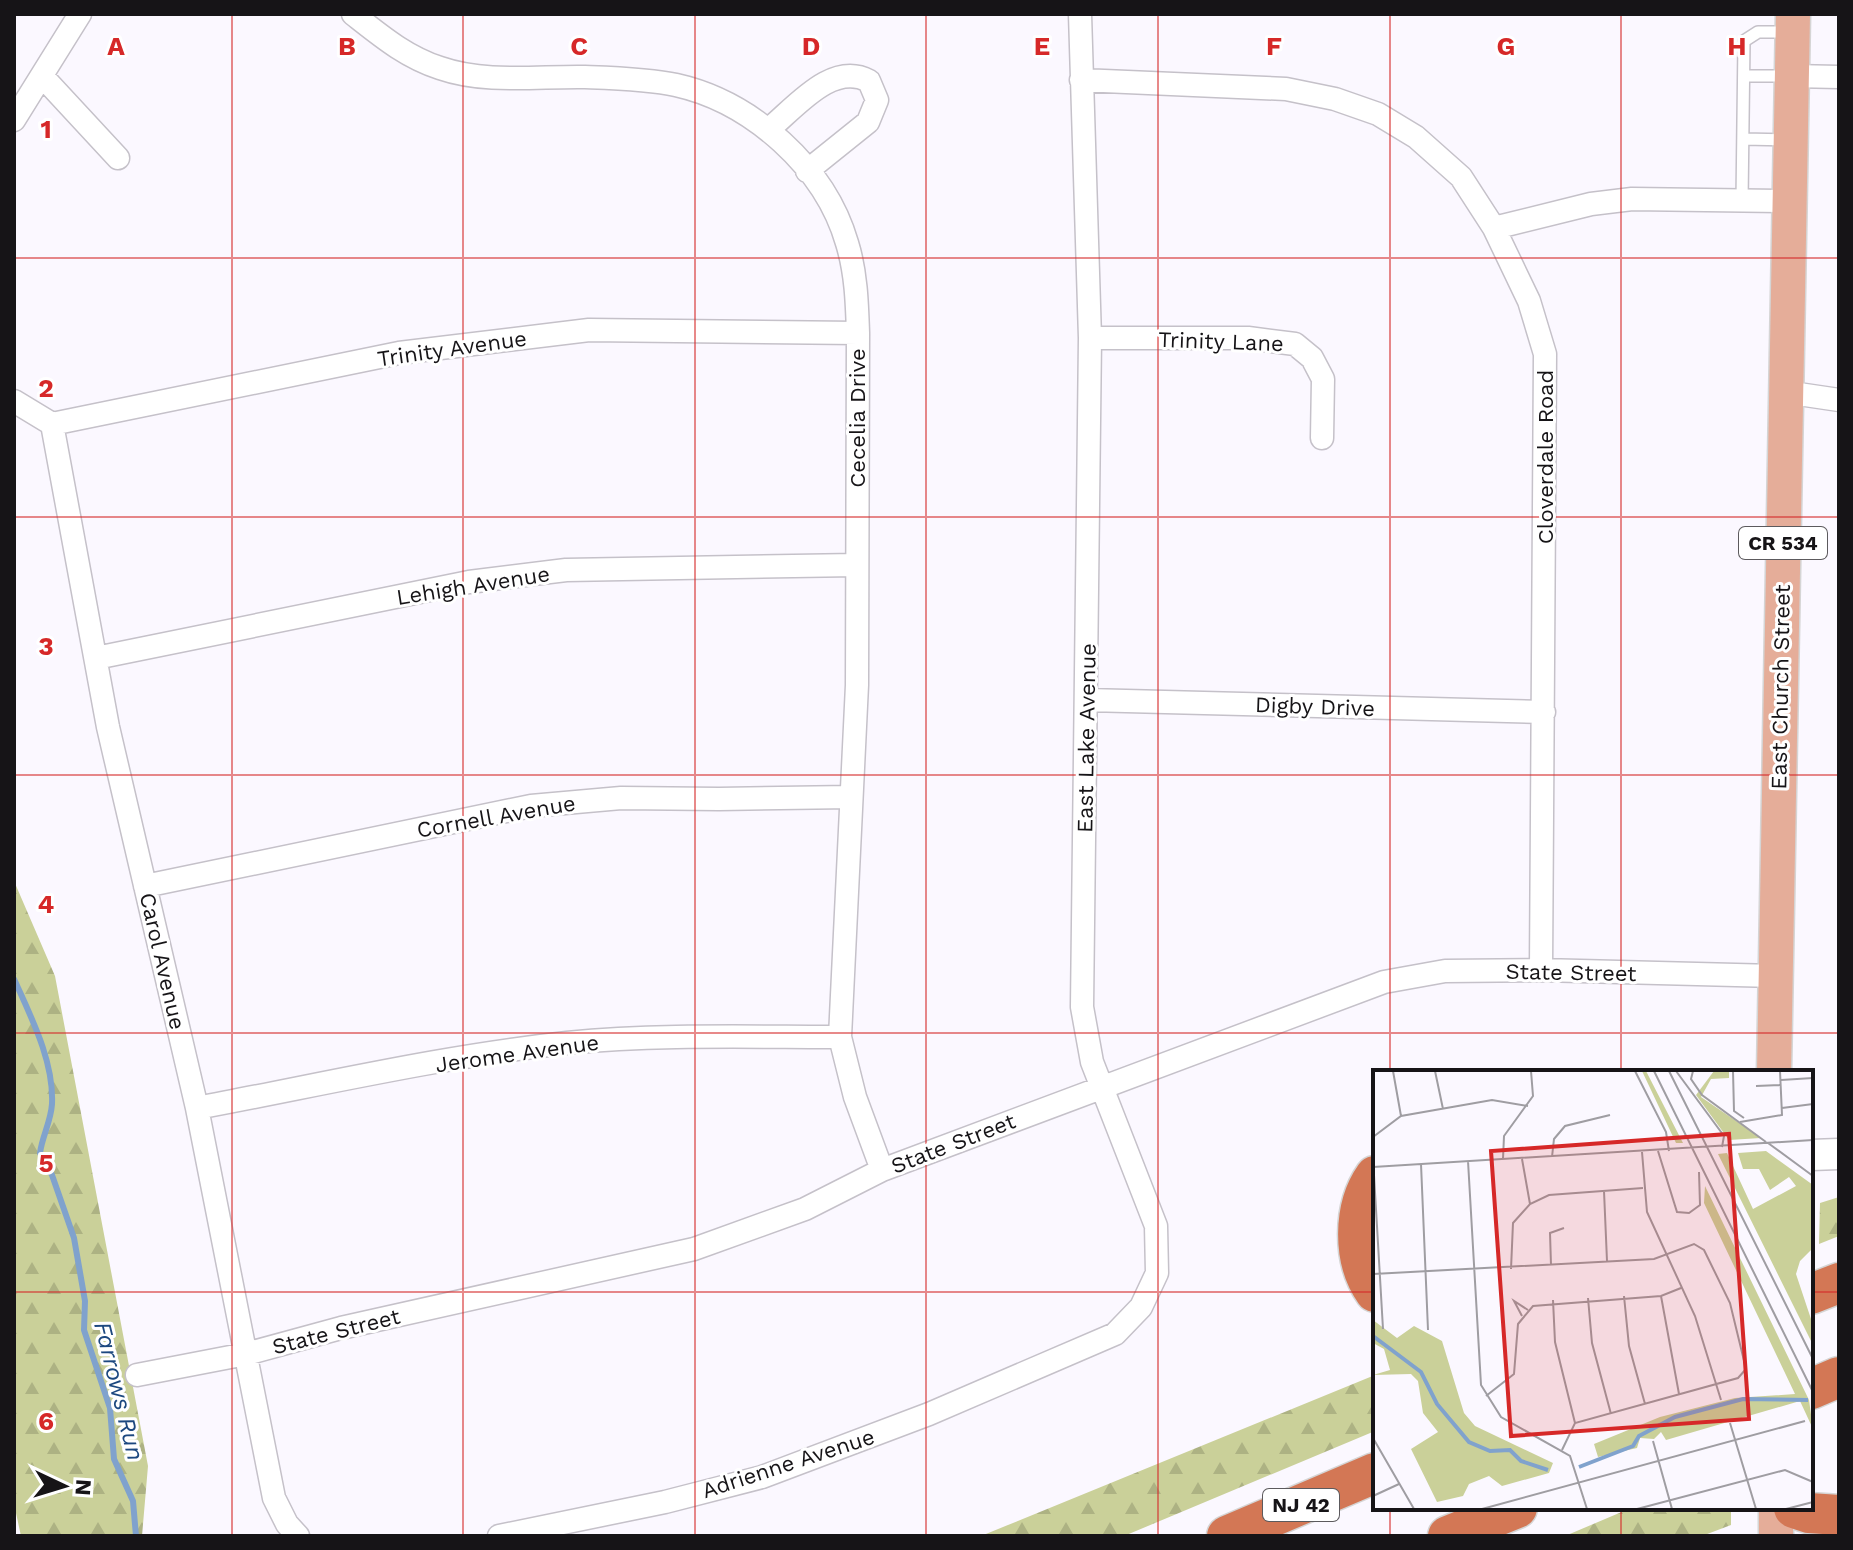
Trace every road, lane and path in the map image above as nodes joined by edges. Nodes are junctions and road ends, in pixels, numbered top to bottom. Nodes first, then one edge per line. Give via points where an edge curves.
1 (80, 14) edge
2 (353, 14) edge
3 (1080, 14) edge
4 (1793, 23) edge
5 (42, 76) junction
6 (1744, 76) junction
7 (1792, 76) junction
8 (1839, 77) edge
9 (1081, 80) junction
10 (14, 120) edge
11 (769, 129) junction
12 (1743, 139) junction
13 (1791, 140) junction
14 (118, 158) dead end
15 (807, 171) junction
16 (1742, 201) junction
17 (1789, 201) junction
18 (1494, 228) junction
19 (858, 333) junction
20 (1090, 338) junction
21 (1785, 392) junction
22 (1839, 400) edge
23 (14, 401) edge
24 (52, 424) junction
25 (1322, 438) dead end
26 (856, 565) junction
27 (96, 658) junction
28 (1087, 700) junction
29 (1544, 712) junction
30 (851, 797) junction
31 (145, 886) junction
32 (1541, 970) junction
33 (1775, 976) junction
34 (840, 1037) junction
35 (1774, 1070) edge
36 (1102, 1086) junction
37 (197, 1108) junction
38 (1839, 1154) edge
39 (1813, 1155) edge
40 (882, 1170) junction
41 (1373, 1180) edge
42 (1373, 1289) edge
43 (246, 1354) junction
44 (1022, 1374) joint
45 (137, 1375) dead end
46 (1839, 1377) edge
47 (1813, 1388) edge
48 (1373, 1474) edge
49 (1512, 1510) edge
50 (1776, 1510) edge
51 (1800, 1510) edge
52 (1839, 1517) edge
53 (298, 1536) edge
54 (499, 1536) edge
55 (1227, 1536) edge
56 (1448, 1536) edge
57 (1776, 1536) edge
58 (1820, 1536) edge

1 - 5 street
2 - 11 street, Cecelia Drive via 403,52 441,69 470,75 674,84 720,99
3 - 9 street, East Lake Avenue
4 - 6 lane via 1744,41
4 - 7 main road, East Church Street / CR 534
5 - 10 street
5 - 14 street
6 - 7 lane
6 - 12 lane
7 - 8 street
7 - 13 main road, East Church Street / CR 534
9 - 18 street, Cloverdale Road via 1286,89 1378,114 1416,137 1461,177
9 - 20 street, East Lake Avenue
11 - 15 street, Cecelia Drive
11 - 15 street via 826,82 848,74 869,81 877,100 868,122
12 - 13 lane
12 - 16 lane
13 - 17 main road, East Church Street / CR 534
15 - 19 street, Cecelia Drive via 832,206 846,240
16 - 17 street
16 - 18 street via 1632,199
17 - 21 main road, East Church Street / CR 534
18 - 29 street, Cloverdale Road via 1529,301 1545,354
19 - 24 street, Trinity Avenue via 573,332 399,353
19 - 26 street, Cecelia Drive
20 - 25 street, Trinity Lane via 1248,338 1295,344 1312,358 1323,379
20 - 28 street, East Lake Avenue
21 - 22 street
21 - 33 main road, East Church Street / CR 534
23 - 24 street
24 - 27 street, Carol Avenue
26 - 27 street, Lehigh Avenue via 552,572 469,582
26 - 30 street, Cecelia Drive
27 - 31 street, Carol Avenue
28 - 29 street, Digby Drive
28 - 36 street, East Lake Avenue via 1082,1007
29 - 32 street, Cloverdale Road
30 - 31 street, Cornell Avenue via 621,798 531,806
30 - 34 street, Cecelia Drive
31 - 37 street, Carol Avenue
32 - 33 street, State Street
32 - 36 street, State Street via 1445,971 1384,982
33 - 35 main road, East Church Street / CR 534
34 - 37 street, Jerome Avenue via 638,1037 564,1044
34 - 40 street, Cecelia Drive
36 - 40 street, State Street
36 - 44 street, East Lake Avenue via 1156,1226 1157,1273 1141,1307 1115,1334
37 - 43 street, Carol Avenue
38 - 39 main road
40 - 43 street, State Street via 805,1209 694,1249
41 - 42 highway via 1361,1204 1358,1228 1360,1254
43 - 45 street, State Street
43 - 53 street, Carol Avenue via 274,1498
44 - 54 street, Adrienne Avenue via 762,1477
46 - 47 highway
48 - 55 highway, NJ 42
49 - 56 highway
50 - 57 main road
51 - 52 highway
52 - 58 highway

